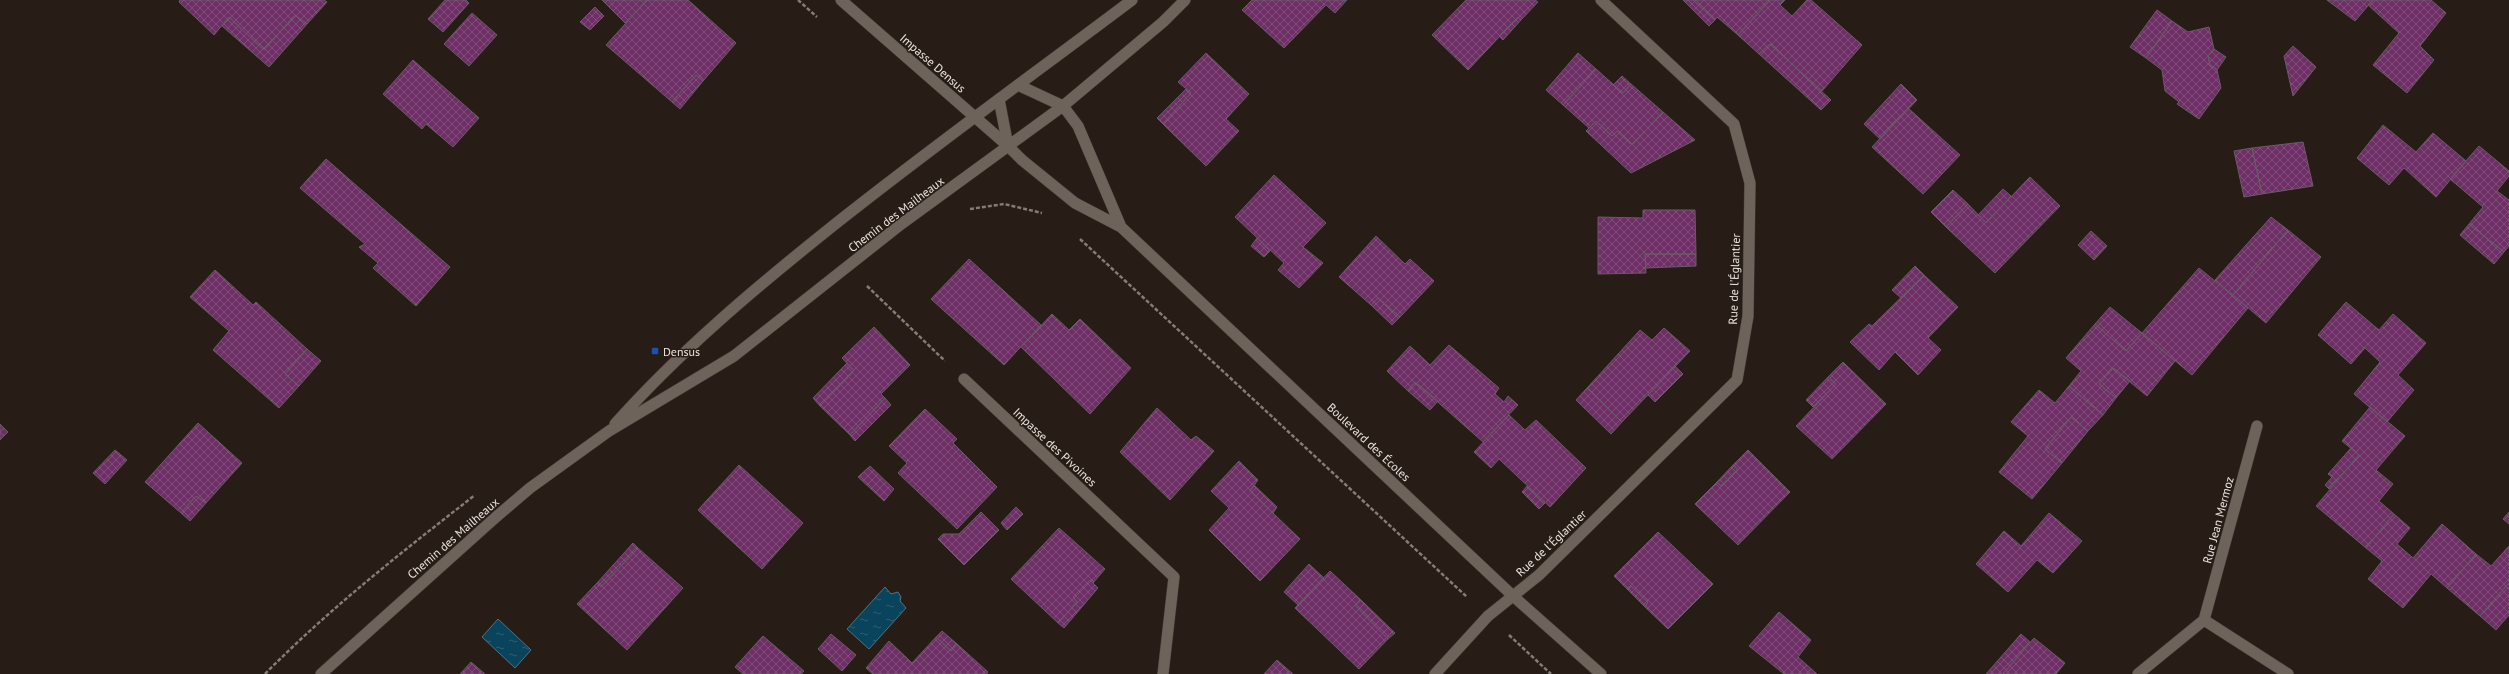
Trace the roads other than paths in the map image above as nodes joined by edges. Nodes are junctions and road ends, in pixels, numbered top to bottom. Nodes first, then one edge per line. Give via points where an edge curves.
1 (841, 0) edge
2 (1132, 0) edge
3 (1185, 0) edge
4 (1601, 0) edge
5 (1018, 85) junction
6 (999, 99) junction
7 (1063, 106) junction
8 (975, 116) junction
9 (1008, 146) junction
10 (1122, 227) junction
11 (964, 379) road end
12 (2257, 426) dead end
13 (610, 430) junction
14 (1513, 596) junction
15 (2204, 620) junction
16 (321, 674) edge
17 (1163, 674) edge
18 (1435, 674) edge
19 (1601, 674) edge
20 (2138, 674) edge
21 (2288, 674) edge

1 - 8 street, Impasse Densus
2 - 5 street, Chemin des Mailheaux
3 - 7 street, Chemin des Mailheaux via 1163,22
4 - 14 street, Rue de l'Églantier via 1734,124 1750,183 1748,316 1737,380 1539,575
5 - 6 street, Chemin des Mailheaux
5 - 7 street, Boulevard des Écoles
6 - 8 street, Chemin des Mailheaux
6 - 9 street
7 - 9 street, Chemin des Mailheaux
7 - 10 street, Boulevard des Écoles via 1078,126
8 - 9 street, Impasse Densus
8 - 13 street, Chemin des Mailheaux via 784,265 647,388
9 - 10 street, Boulevard des Écoles via 1075,203
9 - 13 street, Chemin des Mailheaux via 900,225 734,356
10 - 14 street, Boulevard des Écoles
11 - 17 street, Impasse des Pivoines via 1174,577
12 - 15 street, Rue Jean Mermoz
13 - 16 street, Chemin des Mailheaux via 496,517
14 - 18 street, Rue de l'Églantier via 1488,616
14 - 19 street, Boulevard des Écoles
15 - 20 street
15 - 21 street

